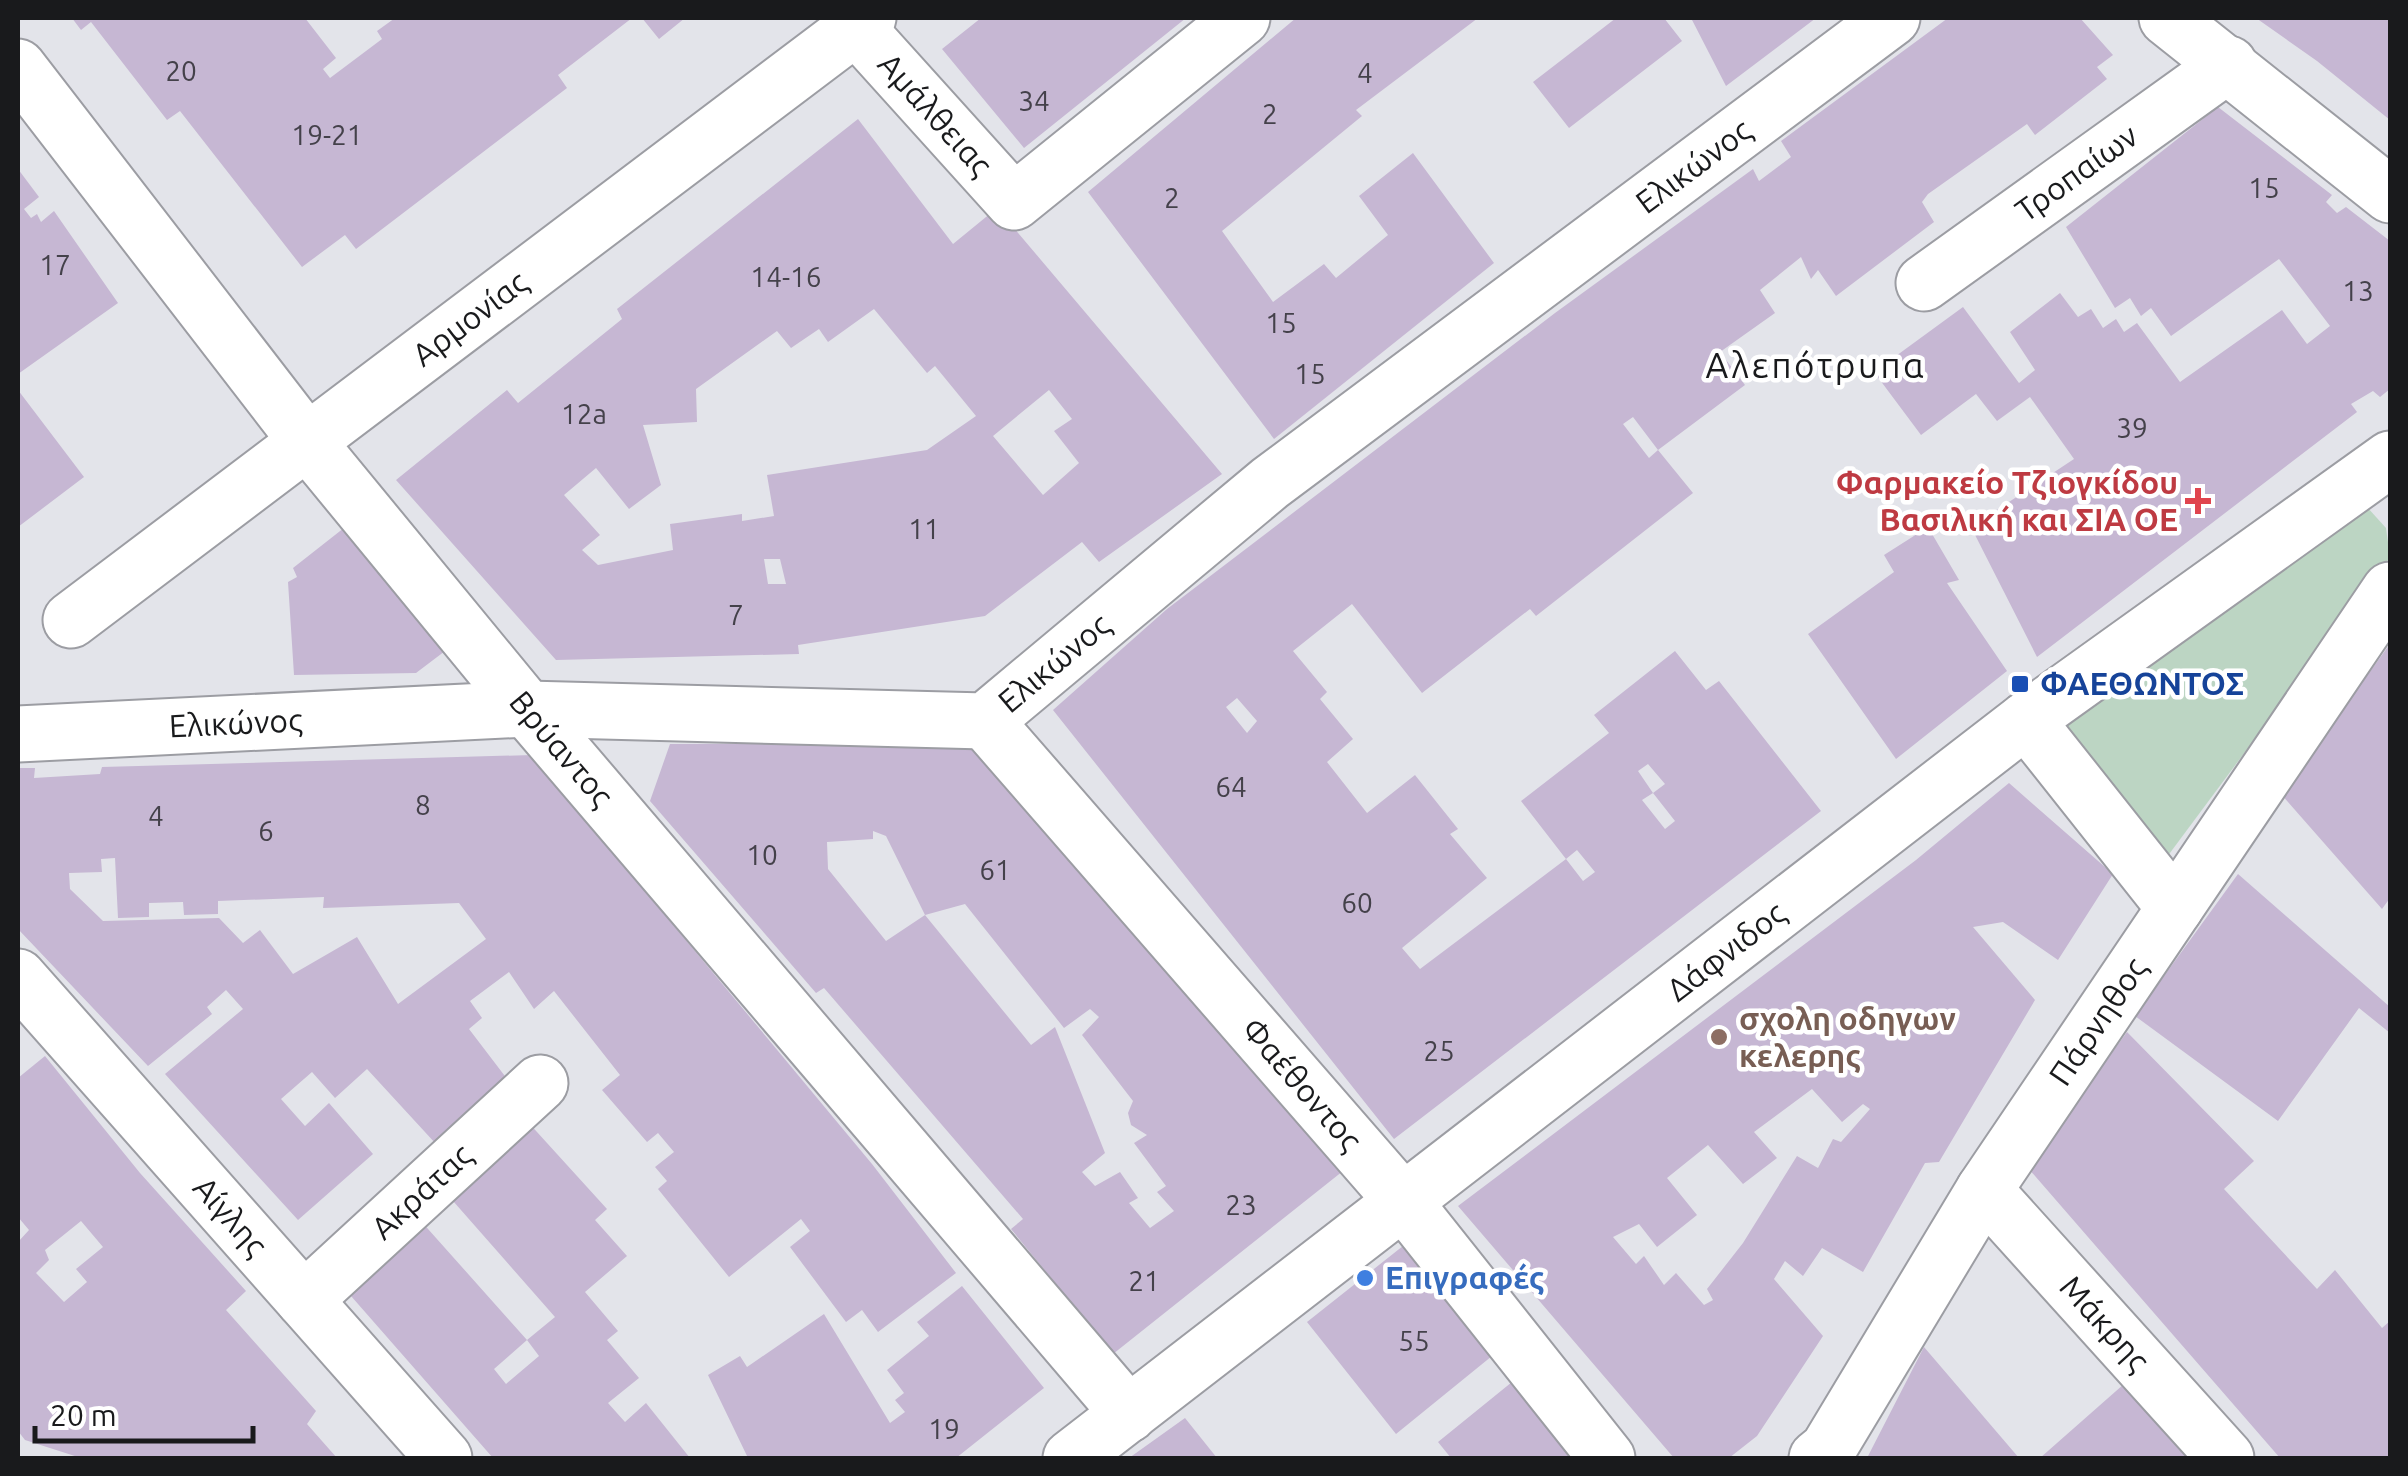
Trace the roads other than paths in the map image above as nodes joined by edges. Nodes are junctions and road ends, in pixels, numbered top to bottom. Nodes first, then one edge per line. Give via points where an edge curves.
1 (1242, 18) edge
2 (1892, 18) edge
3 (2167, 18) edge
4 (862, 22) edge
5 (2229, 64) junction
6 (18, 66) edge
7 (2390, 195) edge
8 (1924, 283) dead end
9 (304, 439) junction
10 (2390, 459) edge
11 (2390, 590) edge
12 (71, 620) dead end
13 (527, 709) junction
14 (2026, 720) junction
15 (984, 721) junction
16 (18, 734) edge
17 (2175, 908) junction
18 (27, 1007) edge
19 (540, 1082) dead end
20 (1984, 1190) junction
21 (1402, 1200) junction
22 (304, 1300) junction
23 (1129, 1414) junction
24 (444, 1458) edge
25 (1071, 1458) edge
26 (1607, 1458) edge
27 (1817, 1458) edge
28 (2226, 1458) edge

1 - 4 street, Αμάλθειας via 1014,202
2 - 15 street, Ελικώνος via 1270,483
3 - 5 street
4 - 9 street, Αρμονίας
5 - 7 street
5 - 8 street, Τροπαίων
6 - 9 street, Βρύαντος
9 - 12 street, Αρμονίας
9 - 13 street, Βρύαντος
10 - 14 street, Δάφνιδος
11 - 17 street, Πάρνηθος
13 - 15 street, Ελικώνος
13 - 16 street, Ελικώνος
13 - 23 street, Βρύαντος
14 - 17 street
14 - 21 street, Δάφνιδος
15 - 21 street, Φαέθοντος
17 - 20 street, Πάρνηθος
18 - 22 street, Αίγλης
19 - 22 street, Ακράτας
20 - 27 street, Πάρνηθος
20 - 28 street, Μάκρης
21 - 23 street, Δάφνιδος
21 - 26 street, Φαέθοντος
22 - 24 street, Αίγλης
23 - 25 street, Δάφνιδος

